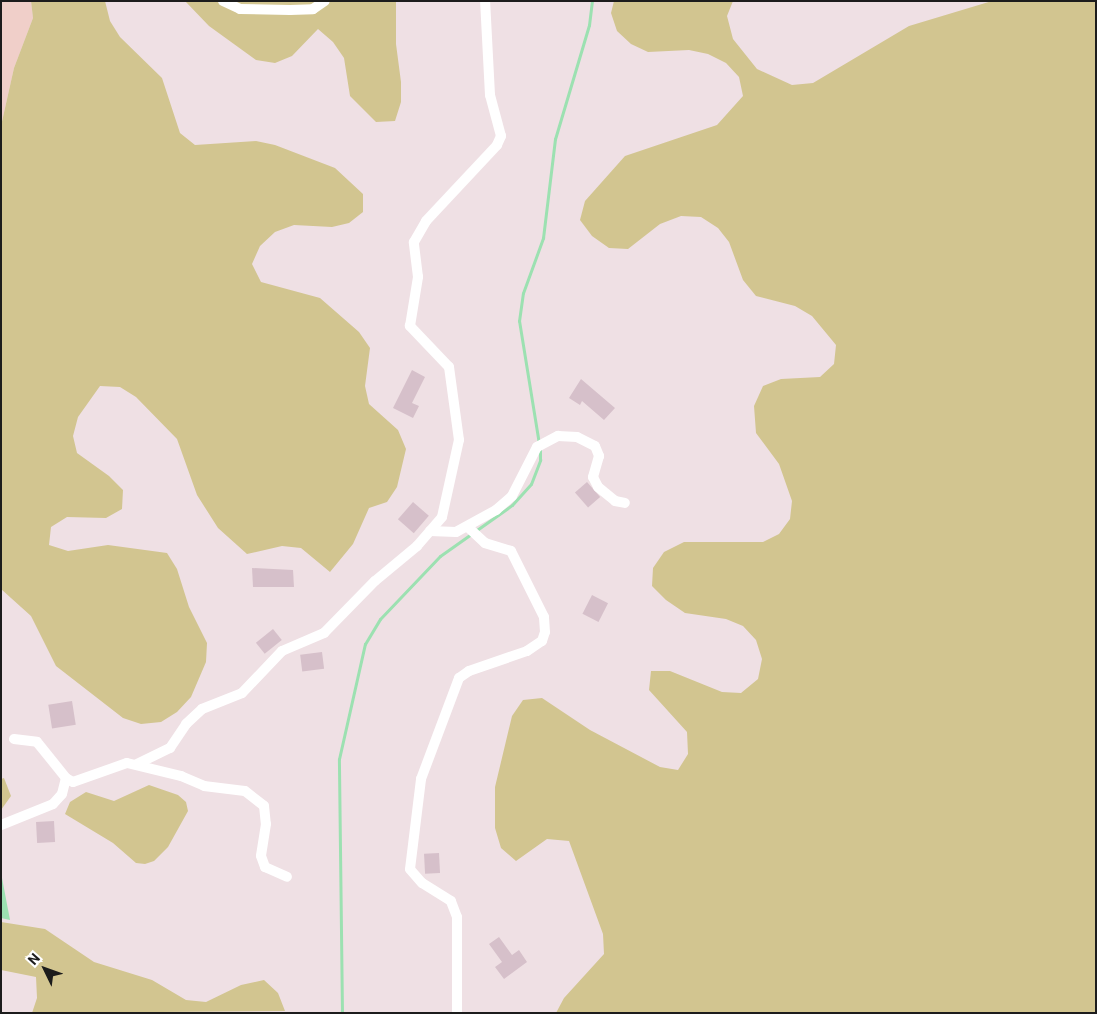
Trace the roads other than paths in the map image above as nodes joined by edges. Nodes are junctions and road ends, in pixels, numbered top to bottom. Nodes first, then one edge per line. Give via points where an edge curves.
1 (223, 1) edge
2 (325, 1) edge
3 (484, 1) edge
4 (625, 503) dead end
5 (430, 531) junction
6 (473, 531) junction
7 (14, 739) dead end
8 (137, 764) junction
9 (66, 778) junction
10 (1, 825) edge
11 (287, 877) dead end
12 (457, 1013) edge

1 - 2 street via 240,9 290,10 313,9
3 - 5 street via 490,95 501,136 491,152 426,221 414,242 418,277 410,326 449,367 459,440 442,517
4 - 6 street via 615,501 598,487 593,477 598,456 595,446 587,440 558,436 540,445 512,496
5 - 6 street
5 - 8 street via 324,633 282,651 242,693 202,709 186,724 170,748
6 - 12 street via 511,551 544,617 545,632 542,641 527,651 469,671 458,678 421,779 410,869 422,883 451,901 457,917
7 - 9 street via 37,742
8 - 9 street via 113,766 73,782
8 - 11 street via 204,786 245,791 258,798 264,806 266,824 261,856 265,867
9 - 10 street via 62,794 53,804

